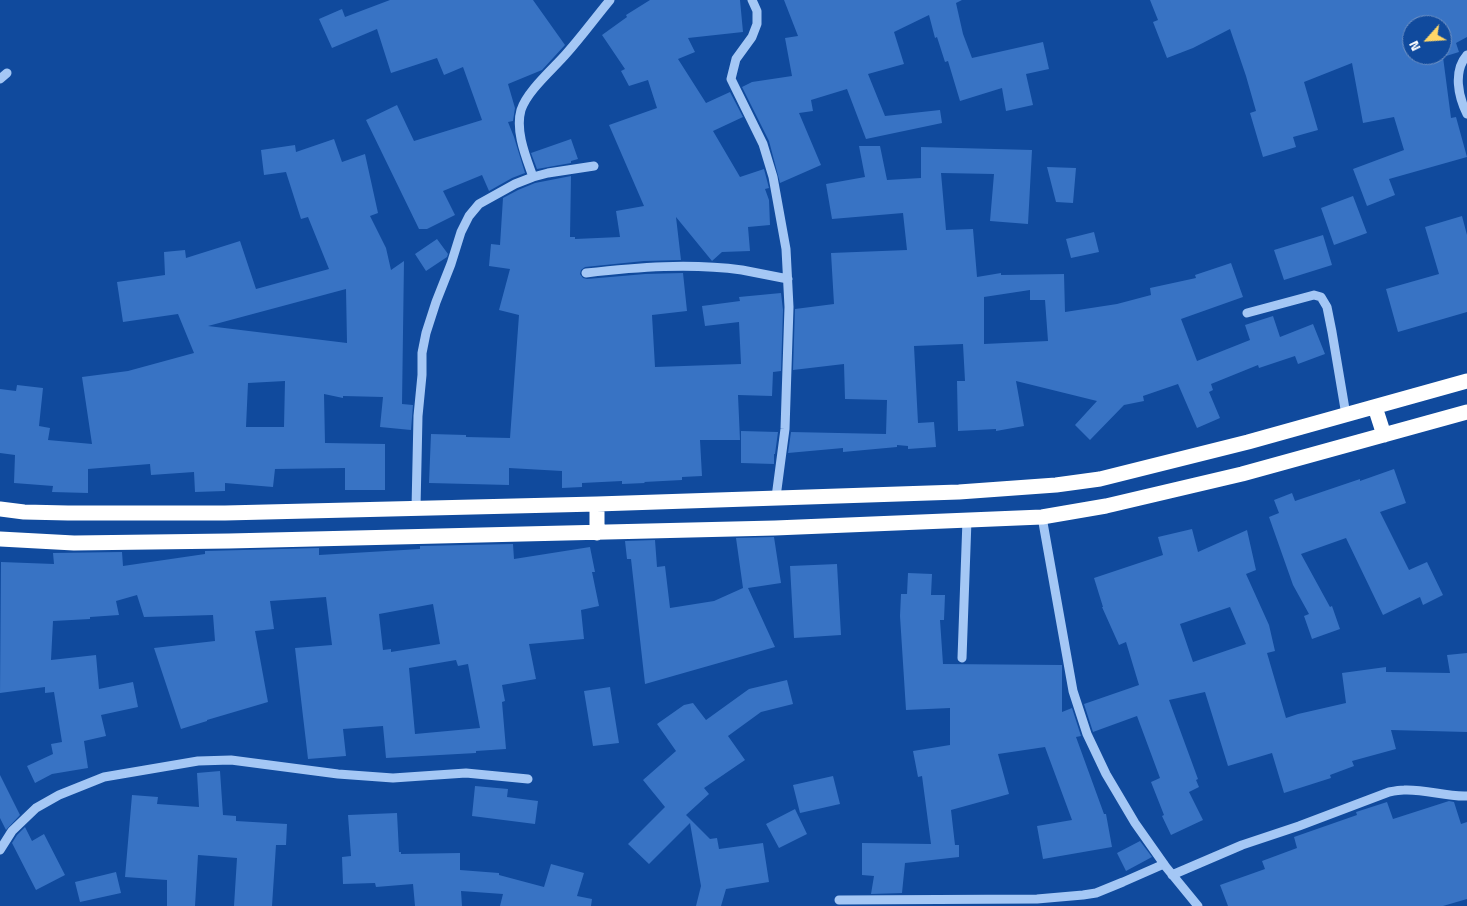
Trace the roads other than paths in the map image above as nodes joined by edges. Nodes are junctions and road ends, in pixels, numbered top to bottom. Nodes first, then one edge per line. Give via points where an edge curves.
1 (610, 0) edge
2 (752, 0) edge
3 (1467, 55) edge
4 (1467, 114) edge
5 (594, 166) dead end
6 (533, 177) junction
7 (586, 273) dead end
8 (788, 279) junction
9 (1247, 313) dead end
10 (1467, 381) edge
11 (1375, 407) junction
12 (1467, 412) edge
13 (1346, 414) junction
14 (1384, 435) junction
15 (776, 497) junction
16 (597, 504) junction
17 (416, 508) junction
18 (0, 509) edge
19 (1042, 517) junction
20 (967, 520) junction
21 (597, 533) junction
22 (0, 539) edge
23 (962, 658) dead end
24 (528, 780) dead end
25 (1467, 796) edge
26 (0, 850) edge
27 (1164, 864) junction
28 (1172, 874) junction
29 (839, 900) dead end
30 (1198, 906) edge

1 - 6 street via 526,98 519,126
2 - 8 street via 757,11 757,24 736,59 731,79 763,144 774,176
3 - 4 street via 1462,61 1458,82
5 - 6 street
6 - 17 street via 479,204 461,232 422,353
7 - 8 street via 689,266 742,270
8 - 15 street via 785,429
9 - 13 street via 1314,295 1321,297 1327,307
10 - 11 highway
11 - 13 highway
11 - 14 highway
12 - 14 highway
13 - 15 highway via 1100,479 968,491
14 - 19 highway via 1232,477
15 - 16 highway
16 - 17 highway
16 - 21 highway
17 - 18 highway via 225,513 68,513
19 - 20 highway
19 - 27 street via 1073,691 1086,734 1135,823
20 - 21 highway
20 - 23 street
21 - 22 highway via 74,544
24 - 26 street via 466,774 393,778 231,760 198,762 104,777 59,795 36,808 12,831
25 - 28 street via 1404,790 1389,792
27 - 28 street
27 - 29 street via 1130,880 1083,895 1038,899
28 - 30 street

